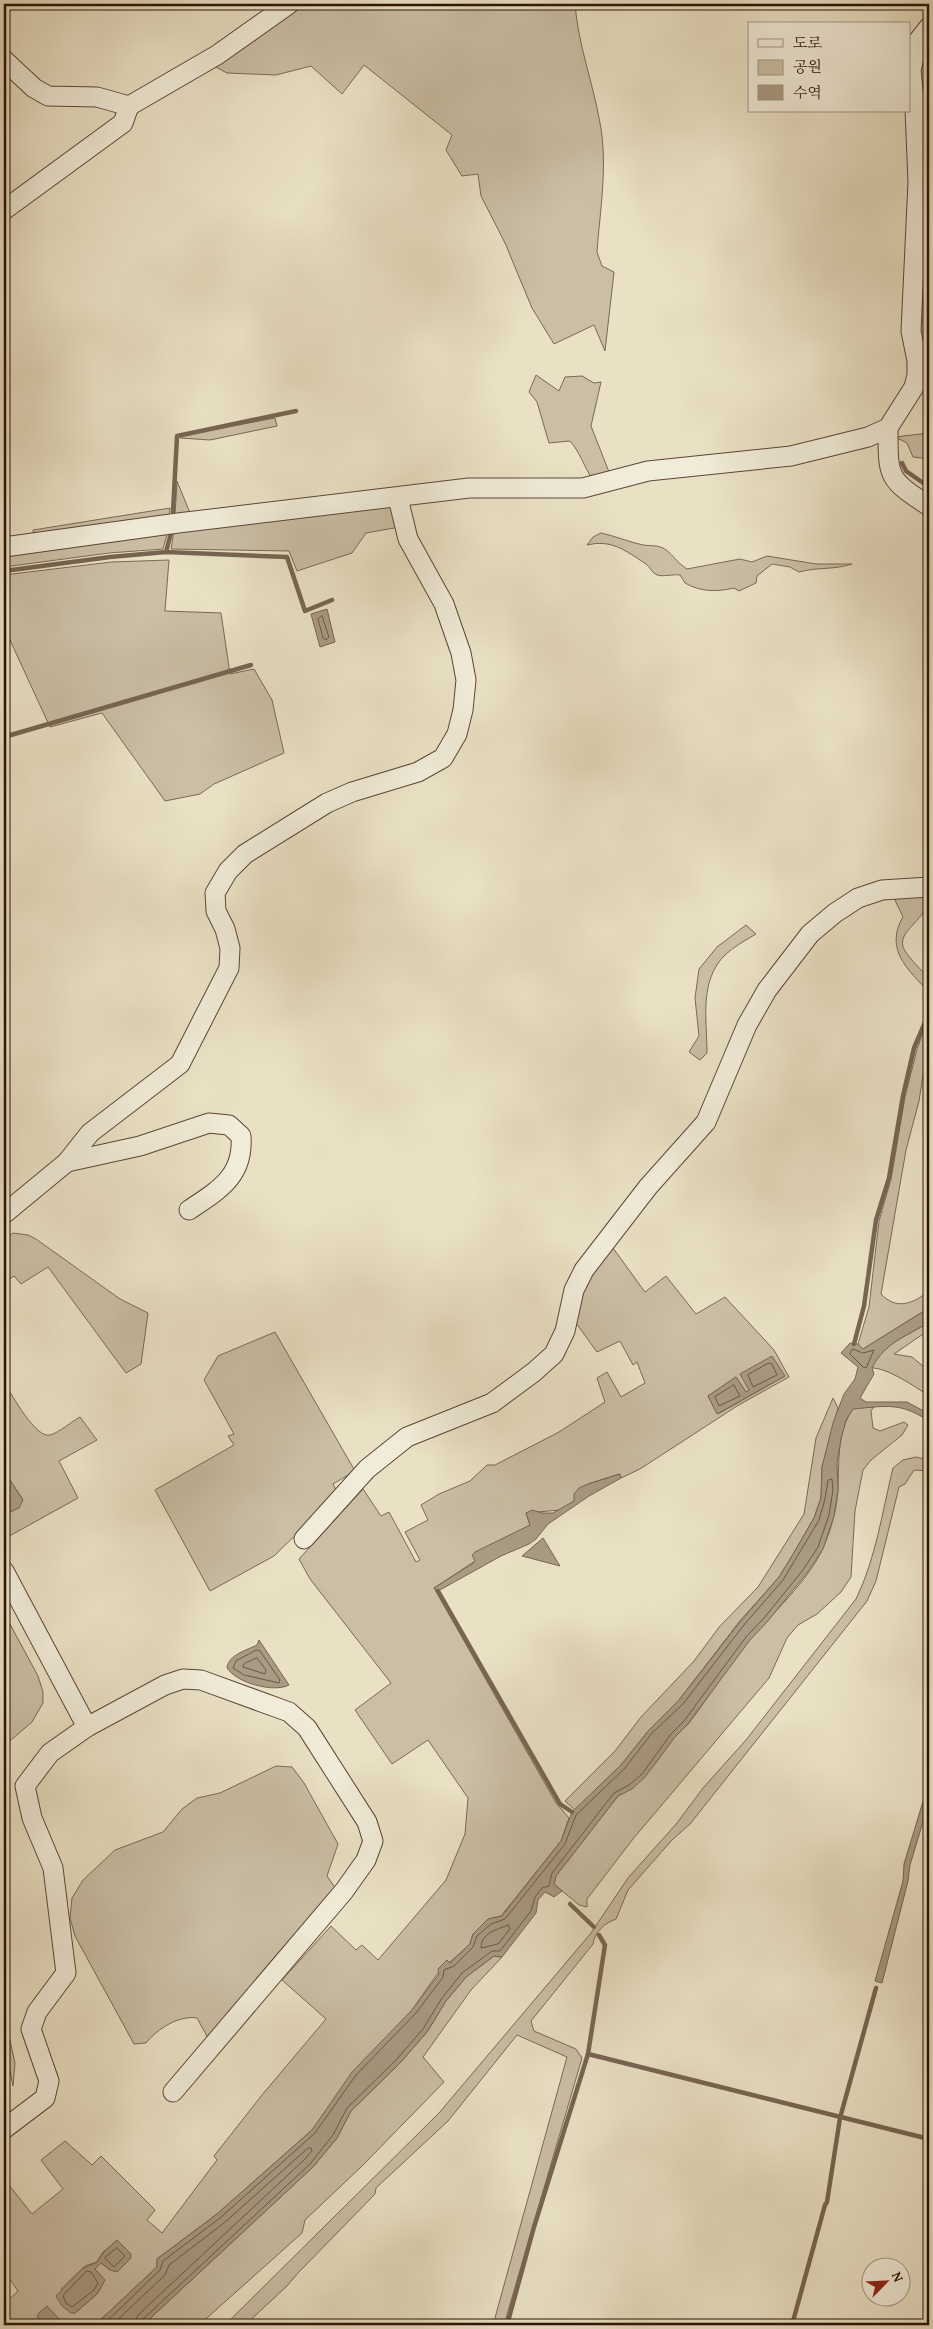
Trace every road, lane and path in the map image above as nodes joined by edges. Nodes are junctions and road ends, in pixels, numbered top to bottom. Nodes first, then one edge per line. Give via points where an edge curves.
1 (290, 4) edge
2 (929, 27) edge
3 (4, 60) edge
4 (129, 106) junction
5 (4, 210) edge
6 (888, 428) junction
7 (398, 498) junction
8 (929, 506) edge
9 (4, 548) edge
10 (929, 887) edge
11 (67, 1162) junction
12 (189, 1210) dead end
13 (4, 1214) edge
14 (304, 1539) dead end
15 (4, 1571) edge
16 (87, 1727) junction
17 (173, 2092) dead end
18 (4, 2129) edge

1 - 4 street via 217,55
2 - 6 street via 918,41 911,70 918,182 911,331 918,375
3 - 4 street via 34,88 48,96 97,97
4 - 5 street via 123,123
6 - 7 street via 868,437 791,456 648,470 583,488 470,488
6 - 8 street via 890,474 905,490
7 - 9 street via 178,523
7 - 11 street via 408,539 444,604 461,653 466,680 457,734 443,758 418,772 327,803 245,854 228,871 215,893 216,911 230,948 229,968 180,1064 90,1134
10 - 14 street via 882,890 858,898 810,934 767,990 747,1026 706,1122 648,1187 584,1270 574,1290 566,1331 554,1354 492,1403 406,1437 366,1468
11 - 12 street via 140,1146 209,1123 229,1125 241,1136 242,1154 233,1174 218,1191
11 - 13 street
15 - 16 street
16 - 17 street via 165,1685 183,1679 201,1680 289,1712 307,1728 367,1822 373,1841 366,1860 344,1891
16 - 18 street via 50,1752 25,1786 32,1818 53,1868 66,1973 37,2012 30,2029 49,2081 45,2098

